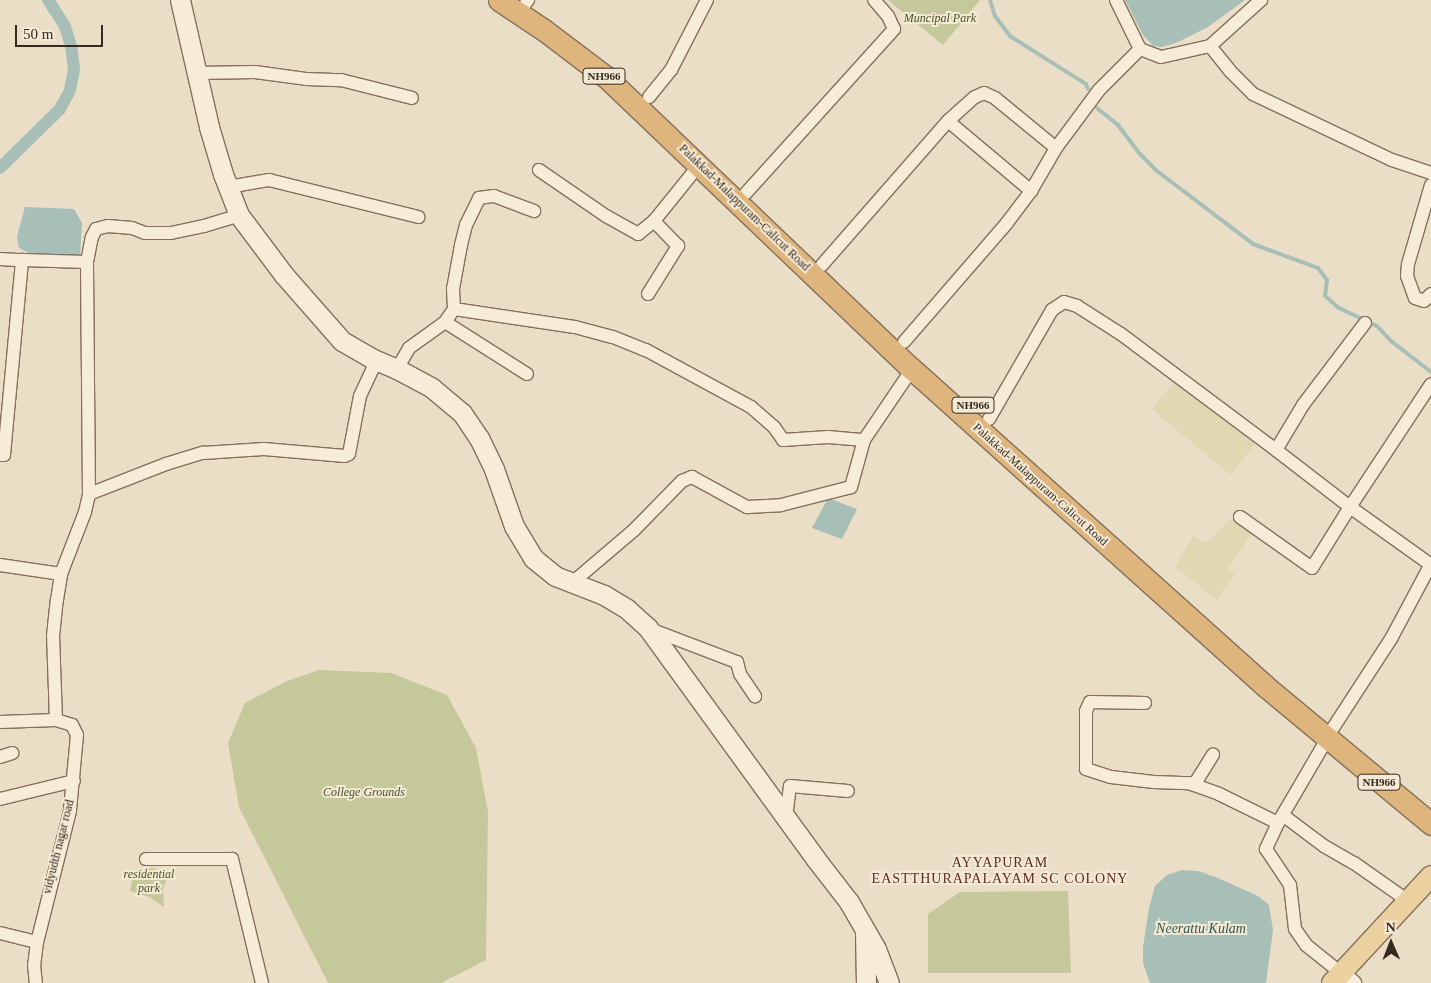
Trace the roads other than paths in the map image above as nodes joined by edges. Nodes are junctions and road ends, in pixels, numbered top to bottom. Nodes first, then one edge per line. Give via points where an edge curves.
1 (499, 0) edge
2 (707, 0) edge
3 (874, 0) edge
4 (1116, 0) edge
5 (1261, 0) edge
6 (525, 1) edge
7 (179, 5) edge
8 (1210, 46) junction
9 (1140, 49) junction
10 (197, 73) junction
11 (412, 98) dead end
12 (649, 98) junction
13 (948, 121) junction
14 (1056, 148) junction
15 (698, 165) junction
16 (539, 170) dead end
17 (1431, 173) edge
18 (1431, 185) edge
19 (228, 187) junction
20 (1031, 191) junction
21 (746, 193) junction
22 (534, 211) dead end
23 (239, 215) junction
24 (418, 217) dead end
25 (654, 221) junction
26 (0, 259) edge
27 (22, 260) junction
28 (87, 262) junction
29 (822, 265) junction
30 (648, 294) dead end
31 (1431, 294) edge
32 (454, 309) junction
33 (445, 322) junction
34 (1365, 323) dead end
35 (904, 342) junction
36 (377, 360) junction
37 (397, 369) junction
38 (912, 369) junction
39 (527, 374) dead end
40 (1431, 384) edge
41 (989, 419) junction
42 (864, 440) junction
43 (1276, 450) junction
44 (0, 455) edge
45 (89, 494) junction
46 (1350, 507) junction
47 (1240, 517) dead end
48 (0, 565) edge
49 (1431, 565) edge
50 (61, 574) junction
51 (573, 582) junction
52 (648, 628) junction
53 (755, 696) dead end
54 (1145, 703) dead end
55 (56, 720) junction
56 (0, 722) edge
57 (1330, 734) junction
58 (1212, 755) dead end
59 (74, 782) junction
60 (1194, 785) junction
61 (848, 791) dead end
62 (1, 796) edge
63 (1431, 805) edge
64 (786, 818) junction
65 (1281, 819) junction
66 (1431, 824) edge
67 (146, 859) dead end
68 (1431, 876) edge
69 (1431, 896) edge
70 (1408, 902) junction
71 (865, 930) junction
72 (0, 933) edge
73 (37, 942) junction
74 (1346, 981) edge
75 (36, 983) edge
76 (262, 983) edge
77 (866, 983) edge
78 (889, 983) edge

1 - 15 highway, Palakkad-Malappuram-Calicut Road / NH966 via 606,77
2 - 12 street via 671,70
3 - 21 street via 894,29
4 - 9 street
5 - 8 street
6 - 12 highway, Palakkad-Malappuram-Calicut Road / NH966
7 - 10 main road
8 - 9 street via 1161,56
8 - 17 street via 1253,94 1392,160
9 - 14 street via 1099,90
10 - 11 street via 255,72 341,80
10 - 19 main road via 209,127
12 - 21 highway, Palakkad-Malappuram-Calicut Road / NH966
13 - 14 street via 984,93 995,98
13 - 20 street
13 - 29 street
14 - 20 street
15 - 25 street
15 - 38 highway, Palakkad-Malappuram-Calicut Road / NH966
16 - 25 street via 638,234
18 - 31 street via 1407,276 1415,298 1424,301
19 - 23 main road
19 - 24 street via 269,180
20 - 35 street
21 - 29 highway, Palakkad-Malappuram-Calicut Road / NH966
22 - 32 street via 494,196 478,198 461,245
23 - 28 street via 171,233 145,233 108,226 96,229
23 - 36 main road via 284,275 342,341
25 - 30 street via 678,246
26 - 27 street
27 - 28 street
27 - 44 street via 4,455
28 - 45 street
29 - 35 highway, Palakkad-Malappuram-Calicut Road / NH966
32 - 33 street
32 - 42 street via 575,327 629,344 685,370 751,407 784,440 828,437
33 - 37 street via 409,348
33 - 39 street
34 - 43 street via 1303,405
35 - 41 highway, Palakkad-Malappuram-Calicut Road / NH966
36 - 37 main road
36 - 45 street via 360,396 349,454 345,456 264,449 203,454 166,464
37 - 51 main road via 432,388 462,413 479,438 514,526 533,558 555,576
38 - 42 street
38 - 57 highway, Palakkad-Malappuram-Calicut Road / NH966
40 - 46 street
41 - 43 street via 1052,310 1064,302 1077,306 1121,334
41 - 57 highway, Palakkad-Malappuram-Calicut Road / NH966
42 - 51 street via 851,487 781,505 747,507 692,477 682,481 634,530
43 - 46 street
45 - 50 street
46 - 47 street via 1312,568
46 - 49 street
48 - 50 street
49 - 57 street via 1392,637
50 - 55 street via 53,636
51 - 52 main road via 627,609
52 - 53 street via 738,662 740,674
52 - 64 main road
54 - 60 street via 1090,702 1086,711 1086,769 1111,777
55 - 56 street
55 - 59 street, vidyudth nagar road via 72,725 77,735
57 - 63 highway, Palakkad-Malappuram-Calicut Road / NH966
57 - 65 street
57 - 66 highway, Palakkad-Malappuram-Calicut Road / NH966
58 - 60 street
59 - 62 street
59 - 73 street, vidyudth nagar road via 65,836
60 - 65 street
61 - 64 street via 790,786
64 - 71 main road via 849,902
65 - 70 street via 1354,863
65 - 74 street via 1266,849 1290,885 1295,929 1306,945
67 - 76 street via 232,859
68 - 70 main road
69 - 74 main road
70 - 74 main road
71 - 77 main road
71 - 78 main road
72 - 73 street
73 - 75 street, vidyudth nagar road

